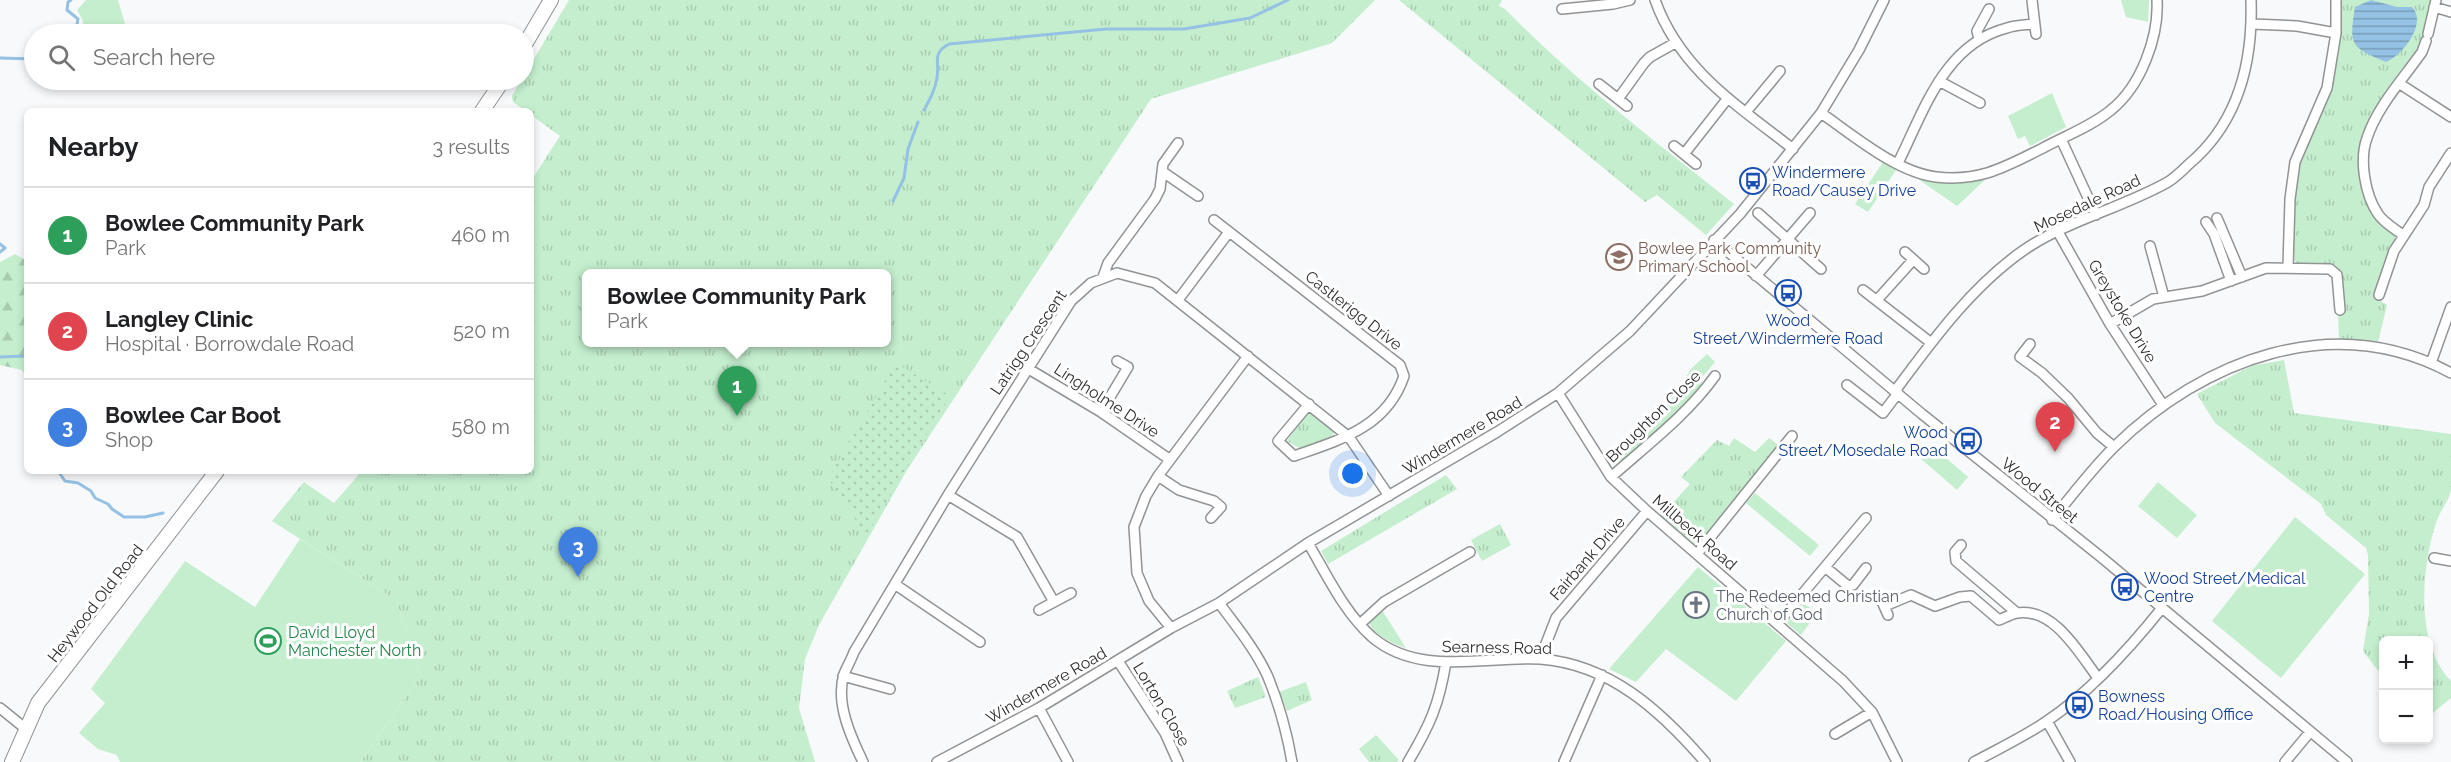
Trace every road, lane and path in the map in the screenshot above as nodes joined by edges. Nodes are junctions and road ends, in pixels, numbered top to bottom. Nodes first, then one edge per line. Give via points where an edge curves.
1 (551, 0) edge
2 (1630, 0) edge
3 (1655, 0) edge
4 (1884, 0) edge
5 (2032, 0) edge
6 (2157, 0) edge
7 (2251, 0) edge
8 (2336, 0) edge
9 (1585, 3) edge
10 (2435, 4) edge
11 (1562, 9) dead end
12 (1989, 9) dead end
13 (2451, 12) edge
14 (2252, 24) junction
15 (534, 29) edge
16 (2336, 33) junction
17 (1979, 39) junction
18 (1675, 43) junction
19 (1780, 71) dead end
20 (1939, 81) junction
21 (1599, 84) dead end
22 (2400, 84) junction
23 (496, 90) edge
24 (1728, 98) junction
25 (1618, 99) junction
26 (1980, 103) dead end
27 (1627, 106) dead end
28 (484, 108) edge
29 (1746, 112) junction
30 (1821, 113) junction
31 (2451, 117) edge
32 (2061, 139) junction
33 (1178, 143) dead end
34 (1674, 146) dead end
35 (1793, 149) junction
36 (1684, 154) junction
37 (2450, 158) edge
38 (1898, 163) junction
39 (1696, 164) dead end
40 (1163, 172) junction
41 (1198, 196) dead end
42 (1758, 213) dead end
43 (1810, 213) dead end
44 (2096, 215) junction
45 (2217, 218) dead end
46 (1214, 220) dead end
47 (2206, 222) dead end
48 (1229, 232) junction
49 (2058, 232) junction
50 (2403, 235) junction
51 (1714, 240) junction
52 (1788, 242) junction
53 (2150, 246) dead end
54 (1905, 252) dead end
55 (1913, 260) junction
56 (2288, 267) junction
57 (1821, 269) dead end
58 (1924, 270) dead end
59 (1756, 276) junction
60 (2242, 276) junction
61 (1103, 277) junction
62 (2231, 280) junction
63 (1863, 290) dead end
64 (2379, 295) dead end
65 (2164, 297) junction
66 (1178, 300) junction
67 (1877, 300) junction
68 (2451, 307) edge
69 (2340, 310) dead end
70 (2110, 324) junction
71 (1930, 342) junction
72 (2030, 344) dead end
73 (1248, 356) junction
74 (1117, 361) dead end
75 (2431, 363) junction
76 (1128, 366) junction
77 (1027, 368) junction
78 (1138, 372) dead end
79 (2451, 373) edge
80 (1715, 376) dead end
81 (1847, 385) dead end
82 (1897, 392) junction
83 (1558, 393) junction
84 (1310, 404) junction
85 (2163, 405) junction
86 (1101, 412) junction
87 (1792, 436) dead end
88 (1348, 437) junction
89 (2114, 447) junction
90 (1169, 459) junction
91 (215, 474) edge
92 (1158, 476) junction
93 (1611, 477) junction
94 (948, 495) junction
95 (1389, 496) junction
96 (1221, 507) junction
97 (1647, 511) junction
98 (1228, 516) dead end
99 (1211, 518) dead end
100 (1866, 518) dead end
101 (2052, 520) junction
102 (1308, 543) junction
103 (1961, 545) dead end
104 (1470, 552) dead end
105 (1697, 554) junction
106 (2434, 558) dead end
107 (2451, 561) edge
108 (1825, 567) junction
109 (1866, 568) dead end
110 (896, 585) junction
111 (1071, 593) dead end
112 (1054, 602) junction
113 (1219, 603) junction
114 (1884, 606) dead end
115 (2162, 608) junction
116 (1039, 610) dead end
117 (2018, 613) junction
118 (1778, 623) junction
119 (1360, 624) junction
120 (1171, 628) junction
121 (980, 642) dead end
122 (1540, 659) junction
123 (1119, 661) junction
124 (1446, 662) junction
125 (1602, 675) junction
126 (843, 676) junction
127 (2098, 678) junction
128 (890, 689) dead end
129 (0, 708) edge
130 (1039, 708) junction
131 (1872, 712) junction
132 (2047, 721) junction
133 (26, 729) junction
134 (2310, 732) junction
135 (1834, 734) dead end
136 (12, 762) edge
137 (863, 762) edge
138 (937, 762) edge
139 (1068, 762) edge
140 (1178, 762) edge
141 (1292, 762) edge
142 (1408, 762) edge
143 (1564, 762) edge
144 (1705, 762) edge
145 (1897, 762) edge
146 (1974, 762) edge
147 (2070, 762) edge
148 (2285, 762) edge
149 (2347, 762) edge

1 - 15 main road
2 - 9 street
3 - 18 street
4 - 30 street, Windermere Road
5 - 17 street via 2035,29 2006,28
6 - 32 street via 2153,37 2138,78 2112,110
7 - 14 street, Mosedale Road
8 - 16 street
9 - 11 street
10 - 13 street
10 - 22 street via 2422,52
12 - 17 street via 1977,31
14 - 16 street
14 - 44 street, Mosedale Road via 2243,85 2222,129 2170,181
16 - 56 street via 2327,88 2295,162
17 - 20 street via 1963,51
18 - 24 street via 1689,62
18 - 25 street via 1650,57
19 - 29 street
20 - 26 street
20 - 38 street
21 - 25 street
22 - 31 street
22 - 50 street via 2382,110 2364,151 2370,198 2379,216
23 - 28 main road
24 - 29 street
24 - 36 street
25 - 27 street
29 - 35 street
30 - 35 street, Windermere Road
30 - 38 street
32 - 38 street via 1998,171 1966,177 1935,177
32 - 44 street
33 - 40 street via 1163,164
34 - 36 street
35 - 51 street, Windermere Road
36 - 39 street
37 - 50 street
40 - 41 street
40 - 61 street via 1155,199 1108,263
42 - 52 street
43 - 52 street
44 - 49 street, Mosedale Road
45 - 60 street
46 - 48 street, Castlerigg Drive
47 - 62 street
48 - 66 street
48 - 88 street, Castlerigg Drive via 1400,365 1404,376 1401,386 1384,411
49 - 70 street, Greystoke Drive
49 - 71 street, Mosedale Road via 2025,250 1990,278
50 - 64 street via 2389,261
51 - 59 street, Wood Street
51 - 83 street, Windermere Road via 1630,331
52 - 57 street
52 - 59 street
53 - 65 street
54 - 55 street
55 - 58 street
55 - 67 street
56 - 60 street via 2266,268
56 - 69 street via 2334,272
59 - 82 street, Wood Street
60 - 62 street
61 - 66 street via 1117,273 1155,283
61 - 77 street, Latrigg Crescent via 1071,301
62 - 65 street via 2186,295
63 - 67 street
65 - 70 street via 2144,303
66 - 73 street
67 - 71 street
68 - 75 street
70 - 85 street, Greystoke Drive
71 - 82 street, Mosedale Road
72 - 89 street via 2020,357 2042,373
73 - 84 street
73 - 90 street
74 - 76 street
75 - 79 street
75 - 85 street via 2371,348 2305,346 2240,362
76 - 78 street
76 - 86 street
77 - 86 street, Lingholme Drive
77 - 94 street, Latrigg Crescent
80 - 93 street, Broughton Close via 1667,428
81 - 82 street, Mosedale Road via 1883,413
82 - 101 street, Wood Street
83 - 93 street, Millbeck Road
83 - 95 street, Windermere Road
84 - 88 street
84 - 88 street, Castlerigg Drive via 1278,441 1294,456
85 - 89 street
86 - 90 street, Lingholme Drive
87 - 105 street
88 - 95 street
89 - 101 street
90 - 92 street
91 - 133 main road, Heywood Old Road via 38,703
92 - 96 street via 1179,490
92 - 120 street via 1134,527 1137,573 1149,601
93 - 97 street, Millbeck Road
94 - 110 street, Latrigg Crescent
94 - 112 street via 1017,537
95 - 102 street, Windermere Road
96 - 98 street
96 - 99 street
97 - 105 street, Millbeck Road
97 - 122 street, Fairbank Drive via 1556,618
100 - 108 street
101 - 115 street, Wood Street
102 - 113 street, Windermere Road
102 - 119 street, Searness Road
103 - 117 street via 1955,552 1956,561
104 - 119 street via 1384,602
105 - 118 street, Millbeck Road
106 - 107 street
108 - 109 street via 1848,586
108 - 118 street
110 - 121 street
110 - 126 street, Latrigg Crescent
111 - 112 street
112 - 116 street
113 - 120 street, Windermere Road
113 - 141 street via 1267,676
114 - 117 street via 1911,595 1935,606 1966,595 1999,620
115 - 127 street
115 - 134 street, Wood Street
117 - 127 street via 2052,622
118 - 131 street, Millbeck Road via 1844,681
119 - 124 street, Searness Road via 1387,646 1421,659
120 - 123 street, Windermere Road
122 - 124 street, Searness Road
122 - 125 street, Searness Road
123 - 130 street, Windermere Road
123 - 140 street, Lorton Close via 1165,732
124 - 142 street via 1430,726
125 - 143 street
125 - 144 street, Searness Road via 1631,690 1669,722
126 - 128 street
126 - 137 street, Latrigg Crescent via 846,727
127 - 132 street
129 - 133 street
130 - 138 street, Windermere Road
130 - 139 street
131 - 135 street
131 - 145 street, Millbeck Road
132 - 146 street
132 - 147 street
133 - 136 main road, Heywood Old Road
134 - 148 street
134 - 149 street, Wood Street

